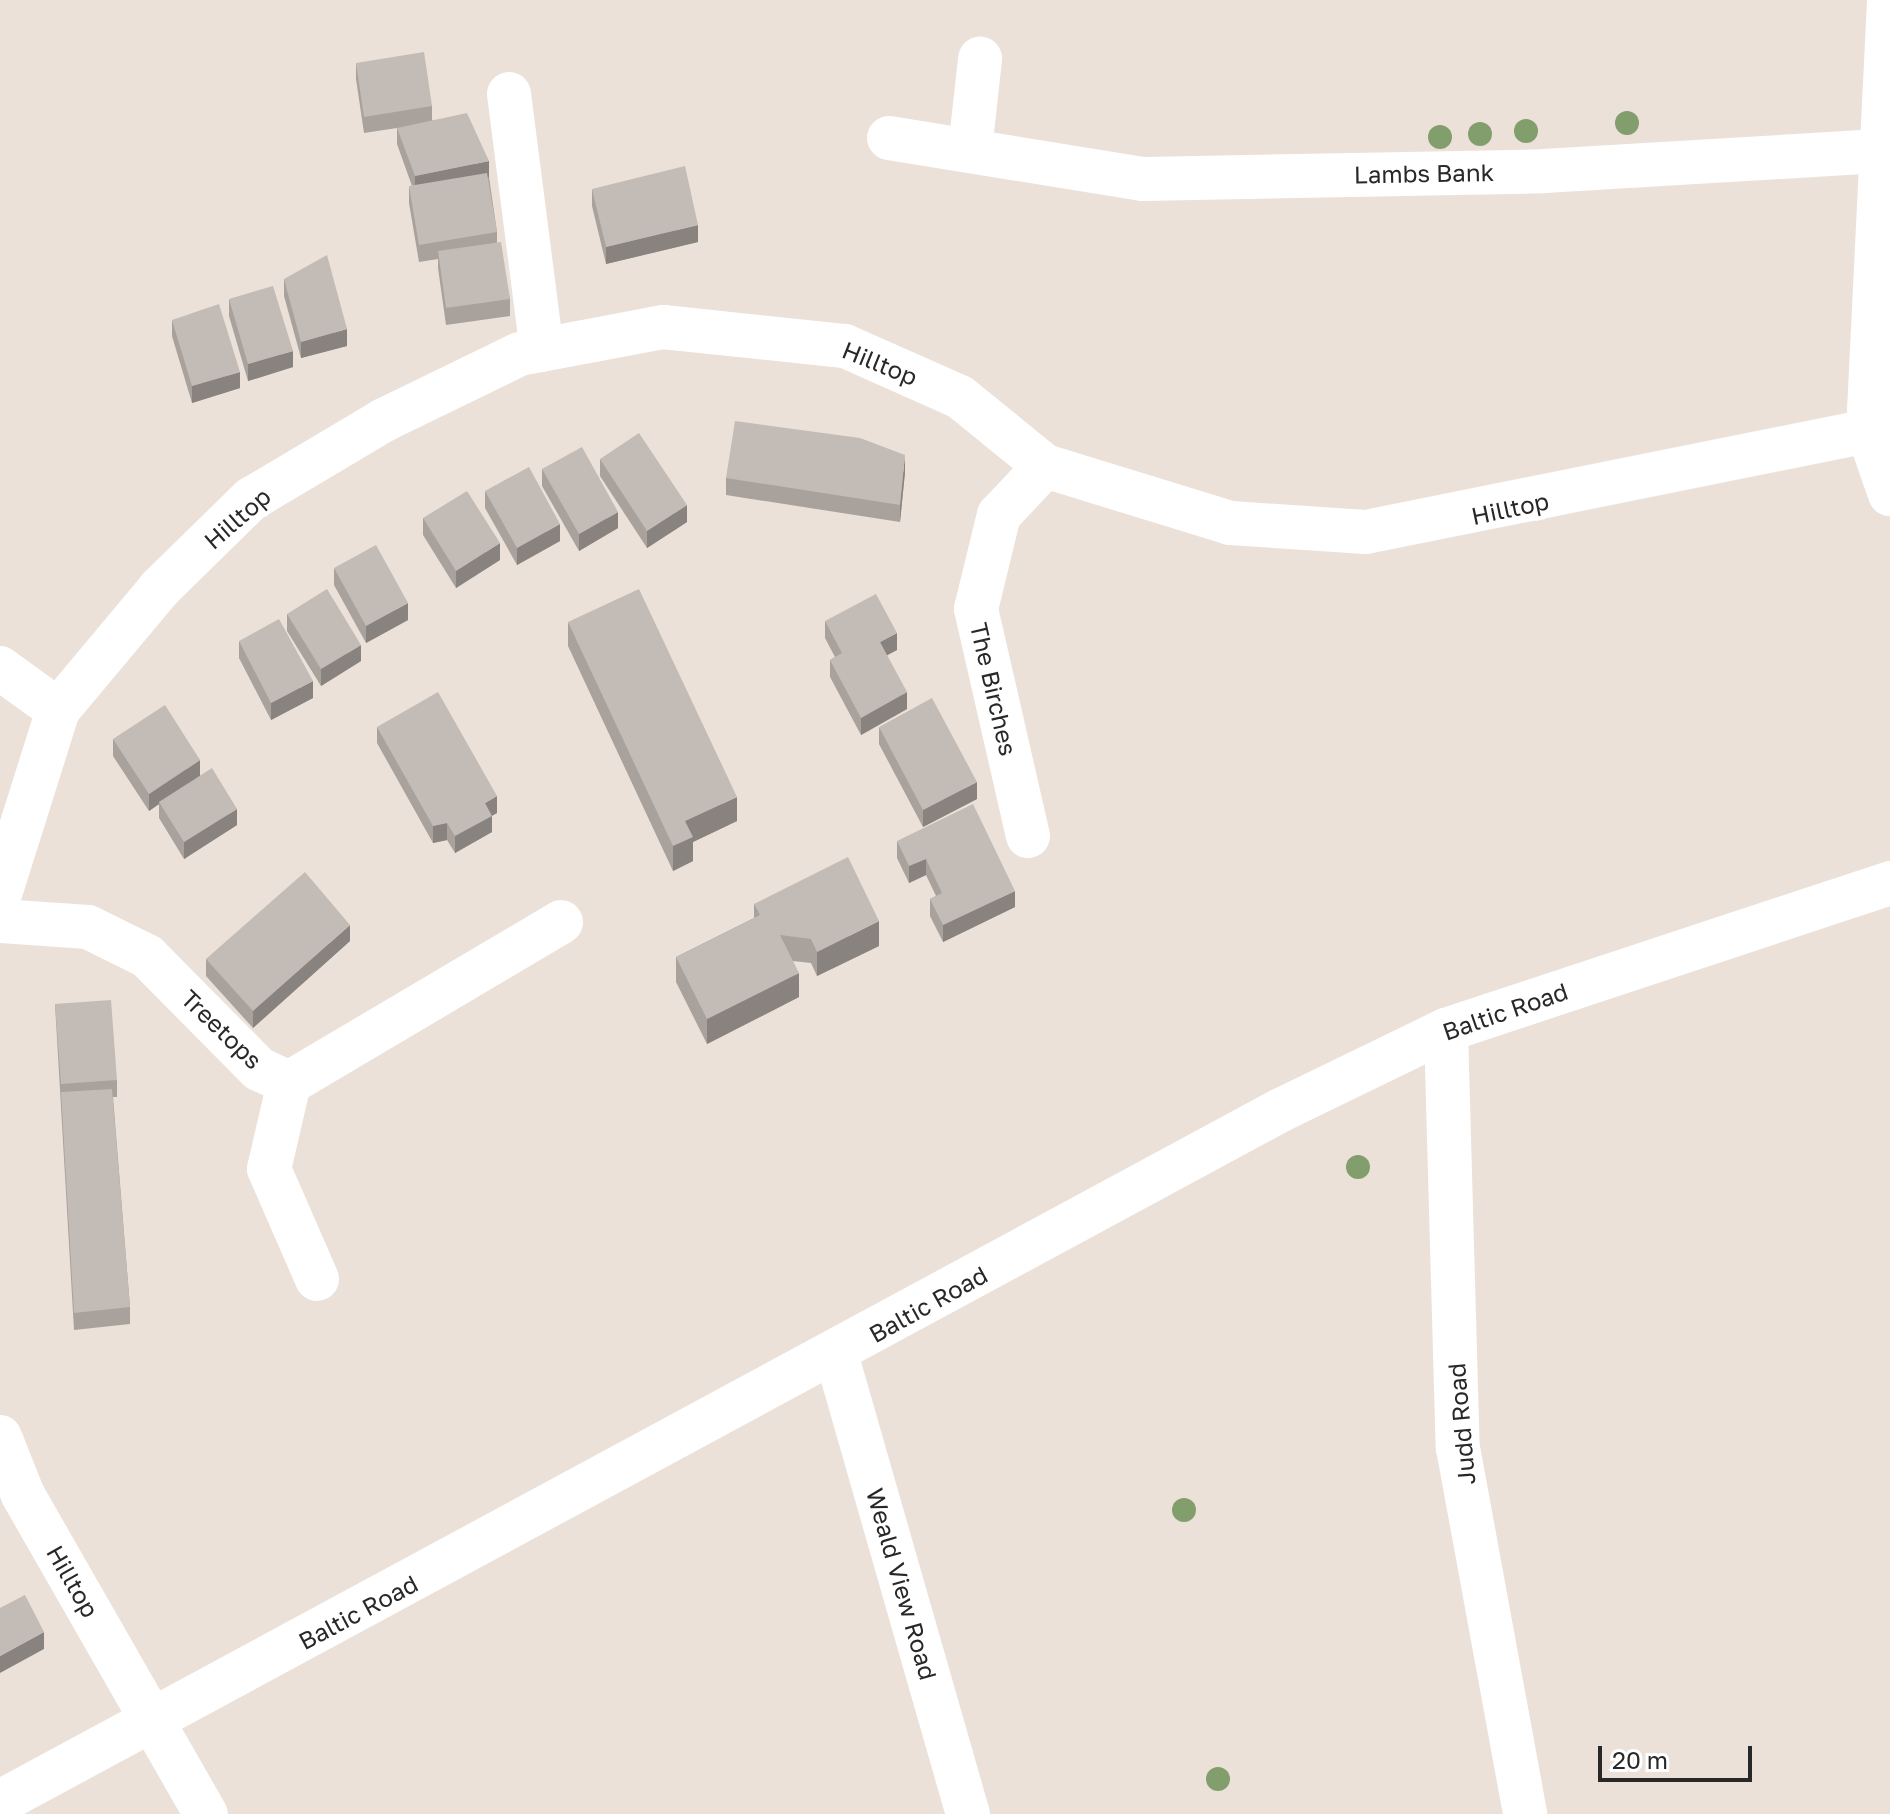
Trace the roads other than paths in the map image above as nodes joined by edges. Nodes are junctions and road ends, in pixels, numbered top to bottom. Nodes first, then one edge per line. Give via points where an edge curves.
1 (1889, 0) edge
2 (980, 59) dead end
3 (509, 94) dead end
4 (889, 138) dead end
5 (970, 150) junction
6 (1879, 151) junction
7 (542, 350) junction
8 (1868, 431) junction
9 (1045, 466) junction
10 (1890, 494) edge
11 (0, 668) edge
12 (58, 710) junction
13 (1028, 836) dead end
14 (2, 874) edge
15 (1890, 883) edge
16 (0, 921) edge
17 (561, 922) dead end
18 (1446, 1030) junction
19 (289, 1083) junction
20 (317, 1279) dead end
21 (836, 1354) junction
22 (0, 1437) edge
23 (154, 1721) junction
24 (0, 1802) edge
25 (206, 1814) edge
26 (968, 1814) edge
27 (1525, 1814) edge

1 - 6 street
2 - 5 street
3 - 7 street
4 - 5 street, Lambs Bank
5 - 6 street, Lambs Bank via 1143,179 1544,171
6 - 8 street via 1880,263
7 - 9 street, Hilltop via 663,327 845,346 960,397
7 - 12 street, Hilltop via 520,354 384,420 251,499 160,588
8 - 9 street, Hilltop via 1366,532 1230,523
8 - 10 street
9 - 13 street, The Birches via 999,515 976,609
11 - 12 street
12 - 14 street, Hilltop
15 - 18 street, Baltic Road
16 - 19 street, Treetops via 88,927 147,956 259,1069
17 - 19 street, Treetops
18 - 21 street, Baltic Road via 1281,1110
18 - 27 street, Judd Road via 1458,1448
19 - 20 street via 269,1169
21 - 23 street, Baltic Road
21 - 26 street, Weald View Road
22 - 23 street, Hilltop via 23,1495
23 - 24 street, Baltic Road
23 - 25 street, Hilltop

